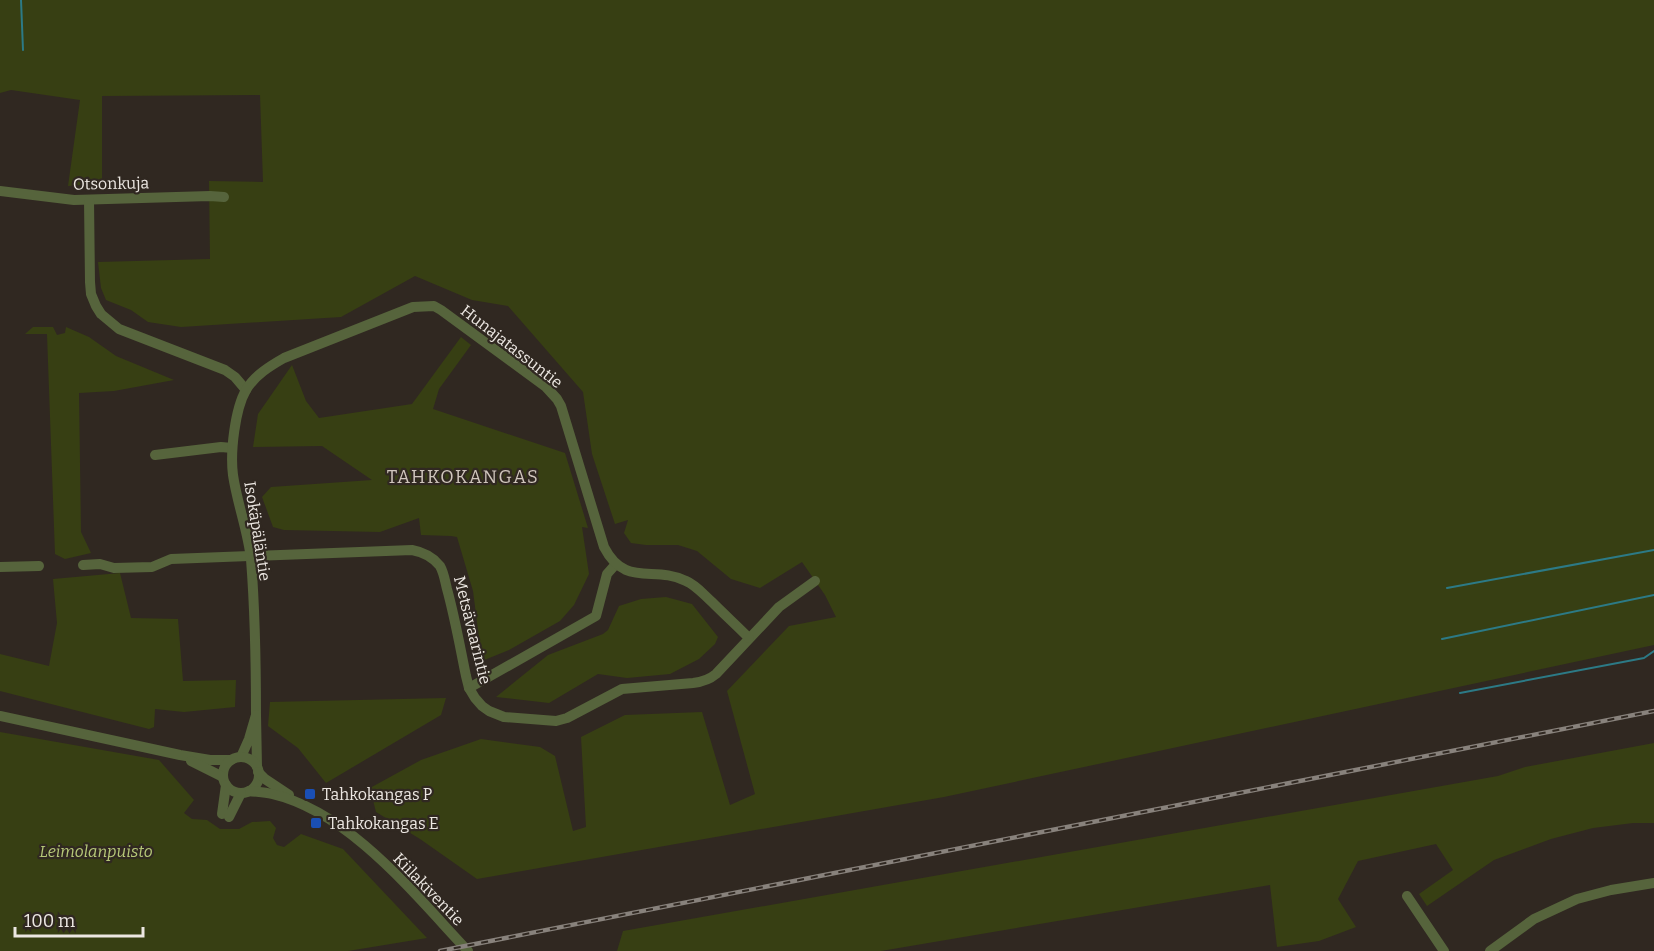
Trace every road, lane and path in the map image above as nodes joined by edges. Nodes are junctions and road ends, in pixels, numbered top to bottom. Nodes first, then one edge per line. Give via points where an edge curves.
1 (0, 191) edge
2 (224, 197) dead end
3 (89, 200) junction
4 (246, 390) junction
5 (232, 448) junction
6 (155, 455) dead end
7 (250, 556) junction
8 (615, 564) junction
9 (83, 565) dead end
10 (39, 566) dead end
11 (0, 567) edge
12 (815, 581) dead end
13 (749, 638) junction
14 (469, 688) junction
15 (256, 714) junction
16 (0, 716) edge
17 (180, 755) junction
18 (236, 758) junction
19 (258, 770) junction
20 (224, 781) junction
21 (245, 792) junction
22 (310, 808) junction
23 (1654, 883) edge
24 (1407, 896) dead end
25 (468, 951) edge
26 (1444, 951) edge
27 (1490, 951) edge

1 - 3 street, Otsonkuja
2 - 3 street, Otsonkuja
3 - 4 street via 91,294 101,314 119,329 225,370
4 - 5 street, Isokäpäläntie
4 - 8 street, Hunajatassuntie via 267,368 284,358 413,307 434,306 557,399 604,547
5 - 6 street
5 - 7 street, Isokäpäläntie via 233,474
7 - 9 street, Metsävaarintie via 171,559 152,567
7 - 14 street, Metsävaarintie via 412,550 429,556 443,572
7 - 15 street, Isokäpäläntie
8 - 13 street via 628,572 685,580
8 - 14 street via 607,574 596,616
10 - 11 street
12 - 13 street, Metsävaarintie via 779,607
13 - 14 street, Metsävaarintie via 716,674 702,682 622,689 556,721 504,717 482,706
15 - 18 street, Isokäpäläntie via 249,739
15 - 19 street, Isokäpäläntie
16 - 17 street
17 - 18 street via 210,760
17 - 20 street
18 - 19 street via 250,760
18 - 20 street via 224,768
19 - 21 street via 257,782
19 - 22 street, Kiilakiventie via 265,779
20 - 21 street via 233,791
20 - 21 street via 226,815
21 - 22 street, Kiilakiventie via 276,795
22 - 25 street, Kiilakiventie via 375,855
23 - 27 street via 1577,899 1534,919
24 - 26 street

